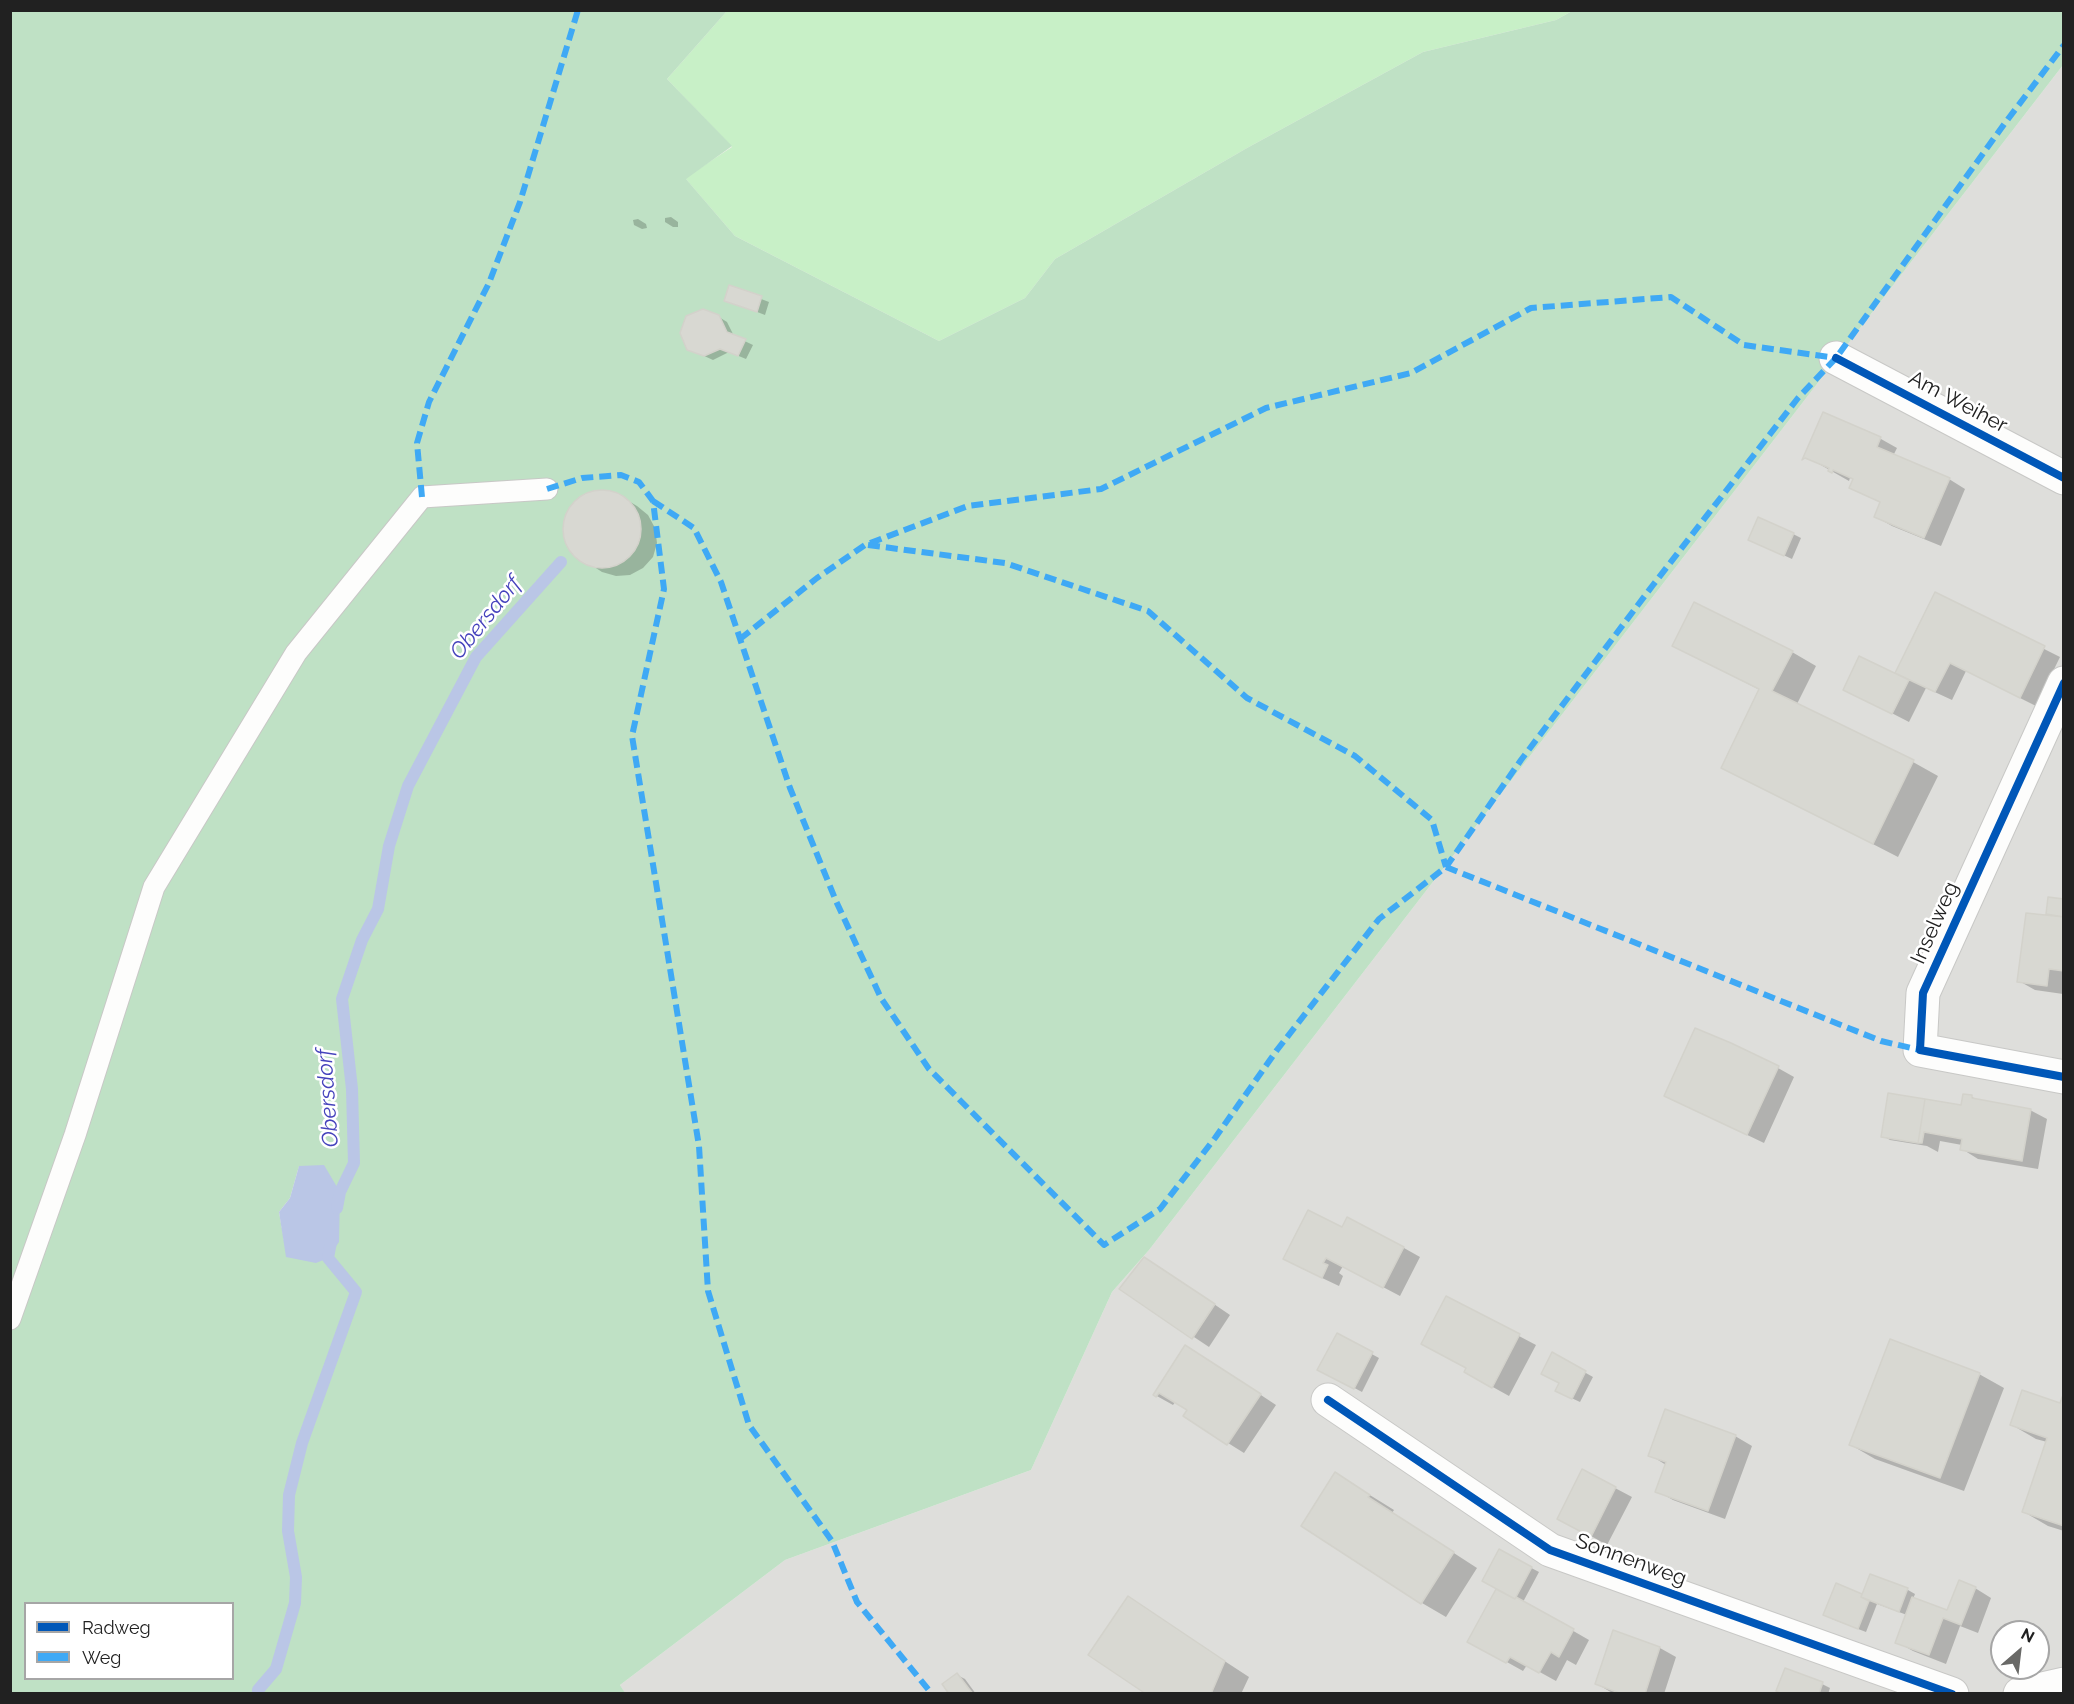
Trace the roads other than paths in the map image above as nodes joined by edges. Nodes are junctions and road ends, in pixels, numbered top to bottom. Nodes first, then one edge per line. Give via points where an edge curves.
1 (1836, 358) dead end
2 (2064, 478) edge
3 (547, 489) dead end
4 (2064, 683) edge
5 (2064, 1077) edge
6 (10, 1320) edge
7 (1328, 1400) dead end
8 (2064, 1684) edge
9 (1952, 1694) edge
10 (2020, 1694) edge

1 - 2 street, Am Weiher
3 - 6 lane via 422,497 296,653 154,887 75,1135
4 - 5 street, Inselweg via 1923,993 1920,1050
7 - 9 street, Sonnenweg via 1550,1550
8 - 10 street

